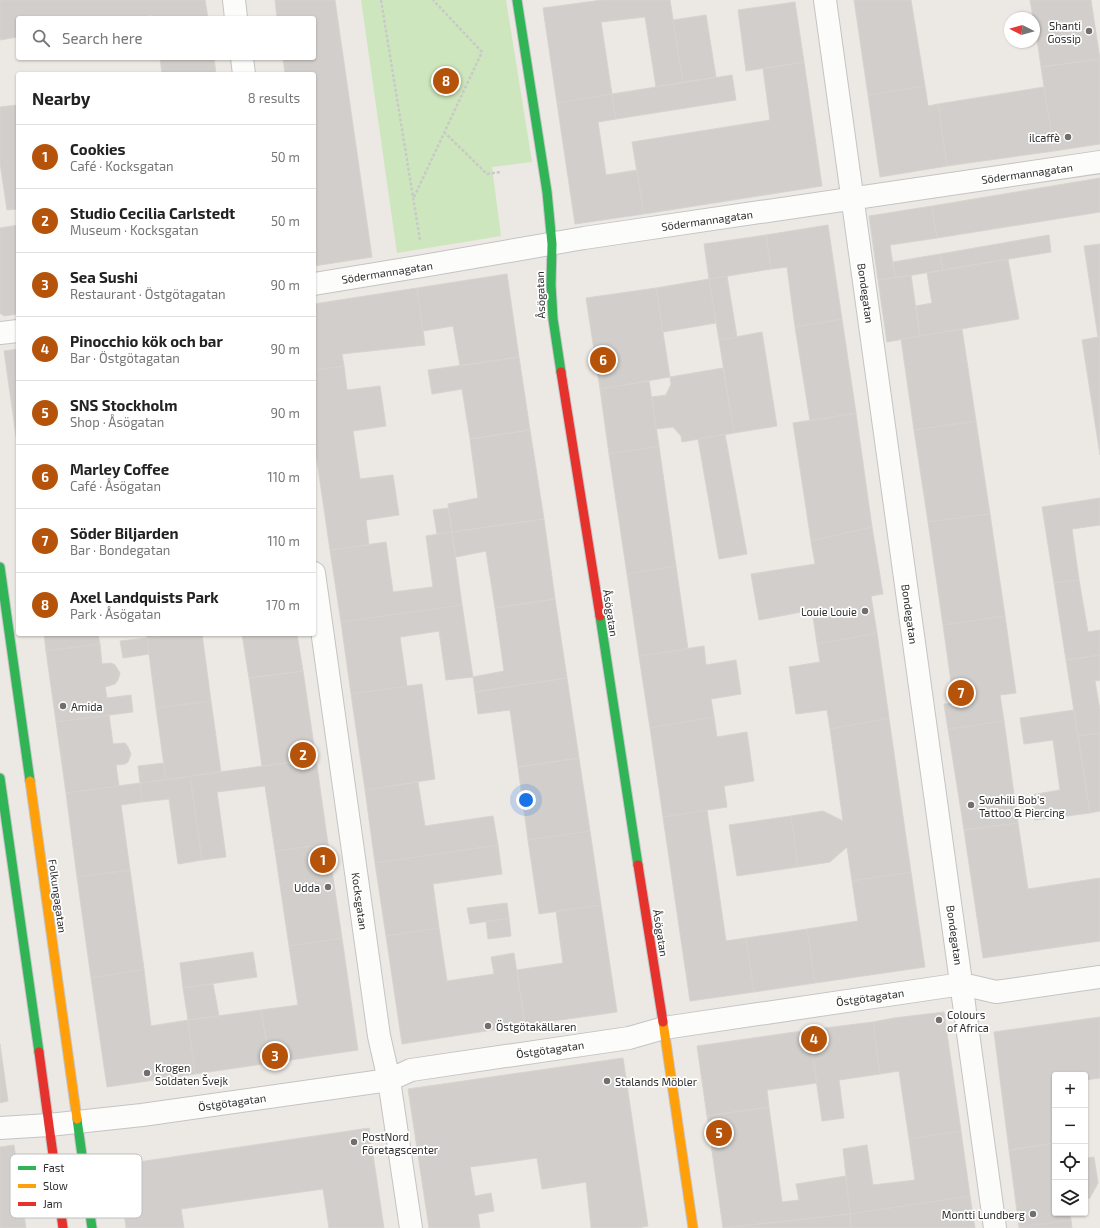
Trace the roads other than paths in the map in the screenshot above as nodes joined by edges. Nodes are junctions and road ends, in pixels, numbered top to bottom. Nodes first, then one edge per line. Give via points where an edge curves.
1 (234, 0) edge
2 (517, 0) edge
3 (825, 0) edge
4 (236, 16) edge
5 (242, 60) edge
6 (244, 72) edge
7 (1100, 162) edge
8 (853, 198) junction
9 (552, 244) junction
10 (316, 284) edge
11 (16, 330) edge
12 (0, 333) edge
13 (0, 567) edge
14 (316, 587) edge
15 (0, 778) edge
16 (1100, 977) edge
17 (962, 984) junction
18 (664, 1028) junction
19 (389, 1080) junction
20 (78, 1122) junction
21 (50, 1125) junction
22 (0, 1128) edge
23 (54, 1154) edge
24 (82, 1154) edge
25 (62, 1218) edge
26 (91, 1218) edge
27 (63, 1228) edge
28 (92, 1228) edge
29 (412, 1228) edge
30 (693, 1228) edge
31 (995, 1228) edge

1 - 4 street
2 - 9 street, Åsögatan via 547,192
3 - 8 street, Bondegatan
5 - 6 street
7 - 8 street, Södermannagatan
8 - 9 street, Södermannagatan
8 - 17 street, Bondegatan
9 - 10 street, Södermannagatan
9 - 18 street, Åsögatan via 553,319
11 - 12 street
13 - 20 street, Folkungagatan
14 - 19 street, Kocksgatan via 379,1036
15 - 21 street
16 - 17 street, Östgötagatan via 996,992
17 - 18 street, Östgötagatan
17 - 31 street, Bondegatan
18 - 19 street, Östgötagatan via 629,1038 411,1070
18 - 30 street, Åsögatan
19 - 20 street, Östgötagatan
19 - 29 street, Kocksgatan
20 - 21 street, Östgötagatan
20 - 24 street, Folkungagatan
21 - 22 street, Östgötagatan
21 - 23 street
25 - 27 street
26 - 28 street, Folkungagatan

